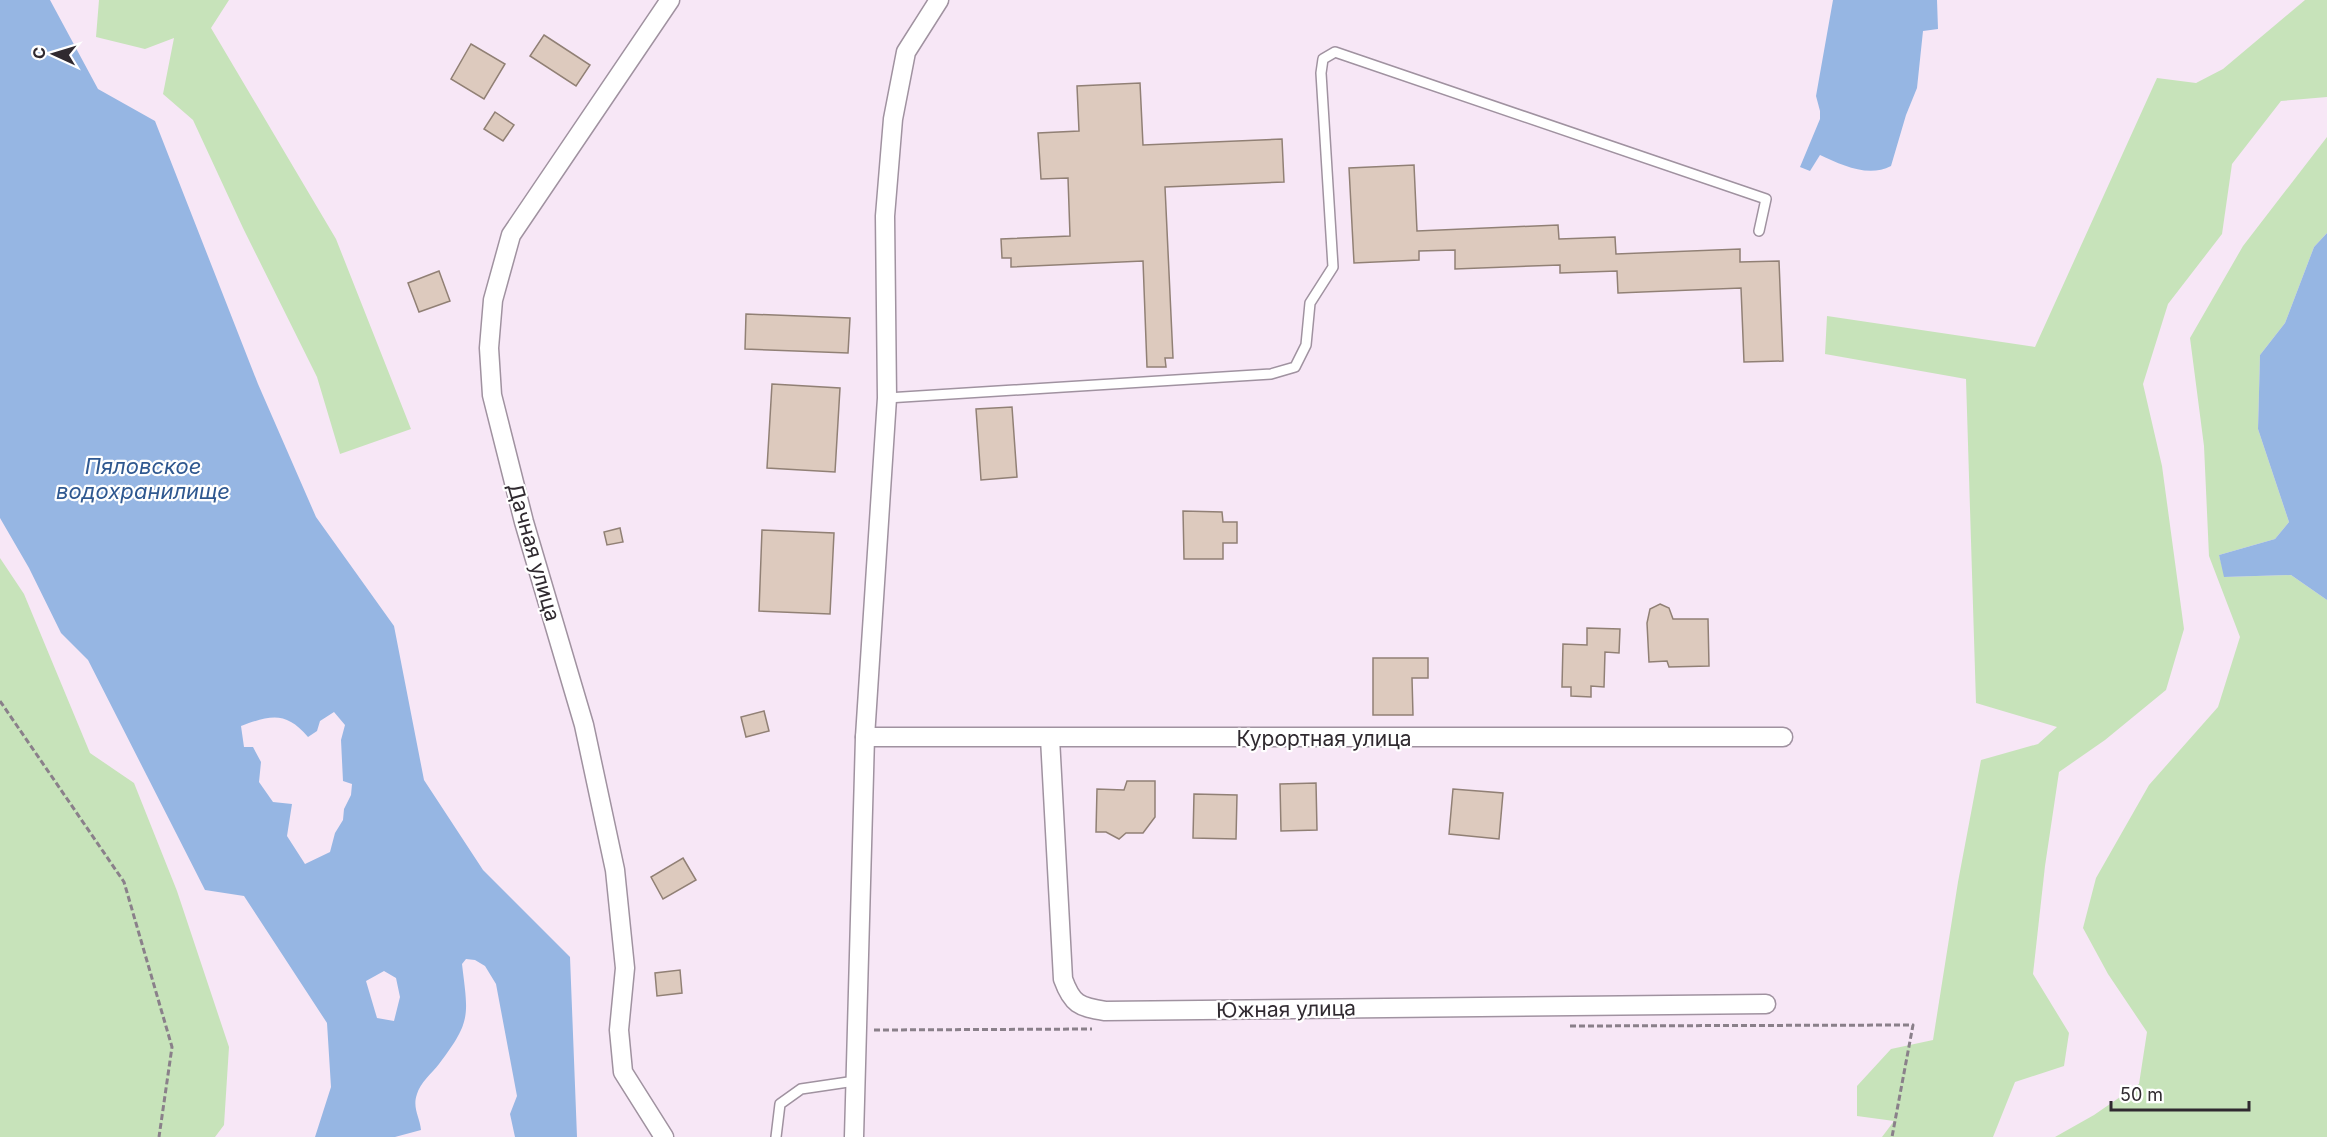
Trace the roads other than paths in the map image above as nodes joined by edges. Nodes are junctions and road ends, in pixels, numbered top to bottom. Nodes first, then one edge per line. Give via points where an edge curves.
1 (670, 0) edge
2 (939, 0) edge
3 (1759, 231) dead end
4 (887, 398) junction
5 (865, 737) junction
6 (1783, 737) dead end
7 (1050, 738) junction
8 (1766, 1004) dead end
9 (855, 1081) junction
10 (664, 1137) edge
11 (776, 1137) edge
12 (854, 1137) edge

1 - 10 street, Дачная улица via 511,235 493,300 489,348 492,395 524,522 584,725 615,870 625,968 619,1030 623,1072
2 - 4 street via 906,52 893,119 885,216
3 - 4 lane via 1766,200 1335,52 1323,59 1321,73 1333,267 1310,303 1306,345 1295,367 1271,374
4 - 5 street
5 - 7 street, Курортная улица
5 - 9 street
6 - 7 street, Курортная улица
7 - 8 street, Южная улица via 1063,979 1070,997 1084,1007 1105,1011
9 - 11 lane via 801,1089 780,1104
9 - 12 street

